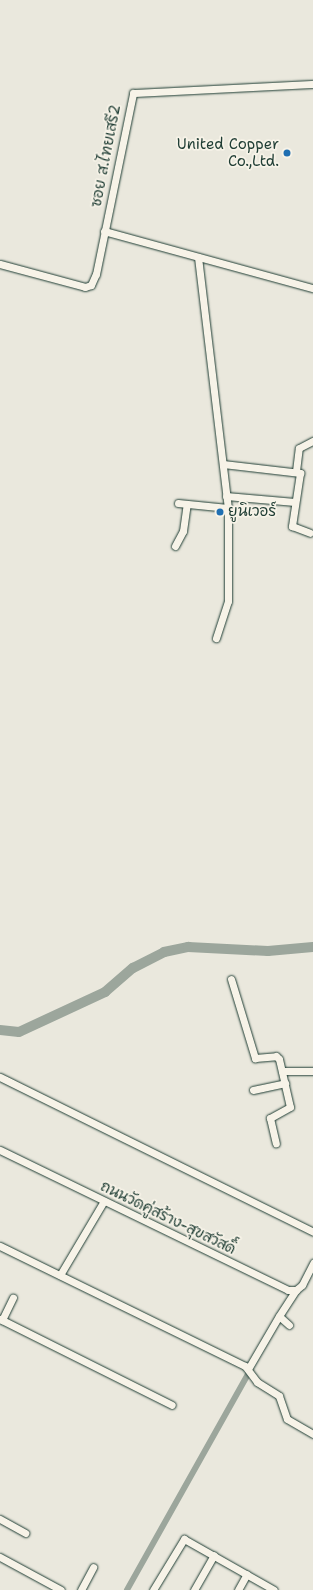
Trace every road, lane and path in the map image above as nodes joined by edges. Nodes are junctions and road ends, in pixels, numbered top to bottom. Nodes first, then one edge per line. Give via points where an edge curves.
1 (313, 84) edge
2 (104, 231) junction
3 (198, 257) junction
4 (0, 264) edge
5 (313, 288) edge
6 (313, 441) edge
7 (223, 464) junction
8 (296, 470) junction
9 (226, 496) junction
10 (295, 502) junction
11 (178, 503) dead end
12 (187, 504) junction
13 (228, 508) junction
14 (310, 533) dead end
15 (175, 546) dead end
16 (216, 638) dead end
17 (231, 979) dead end
18 (282, 1071) junction
19 (313, 1071) edge
20 (0, 1077) edge
21 (285, 1083) junction
22 (253, 1090) dead end
23 (276, 1143) dead end
24 (0, 1150) edge
25 (104, 1201) junction
26 (313, 1232) edge
27 (0, 1246) edge
28 (313, 1263) edge
29 (60, 1275) junction
30 (296, 1290) junction
31 (13, 1297) dead end
32 (280, 1316) junction
33 (1, 1320) edge
34 (289, 1326) dead end
35 (248, 1369) junction
36 (172, 1405) dead end
37 (313, 1434) edge
38 (0, 1519) edge
39 (25, 1533) dead end
40 (214, 1555) junction
41 (0, 1557) edge
42 (94, 1568) dead end
43 (247, 1574) junction
44 (61, 1590) edge
45 (81, 1590) edge
46 (153, 1590) edge
47 (194, 1590) edge
48 (238, 1590) edge
49 (274, 1590) edge

1 - 2 street, ซอย ส.ไทยเสรี2 via 133,93
2 - 3 street
2 - 4 street, ซอย ส.ไทยเสรี2 via 96,274 89,287
3 - 5 street
3 - 7 street
6 - 8 street via 299,448
7 - 8 street
7 - 9 street
8 - 10 street via 300,473
9 - 10 street
9 - 13 street
10 - 14 street via 293,529
11 - 12 street
12 - 13 street
12 - 15 street via 184,531
13 - 16 street via 228,601
17 - 18 street via 255,1058 278,1057
18 - 19 street
18 - 21 street
20 - 26 street
21 - 22 street
21 - 23 street via 290,1109 270,1118
24 - 25 street, ถนนวัดคู่สร้าง-สุขสวัสดิ์
25 - 29 street
25 - 30 street, ถนนวัดคู่สร้าง-สุขสวัสดิ์ via 288,1290
27 - 29 street
28 - 30 street via 307,1278
29 - 35 street
30 - 32 street
31 - 33 street
32 - 34 street
32 - 35 street
33 - 36 street
35 - 37 street via 254,1380 279,1396 287,1419
38 - 39 street
40 - 43 street
40 - 46 street via 182,1539
40 - 47 street
41 - 44 street
42 - 45 street
43 - 48 street
43 - 49 street

